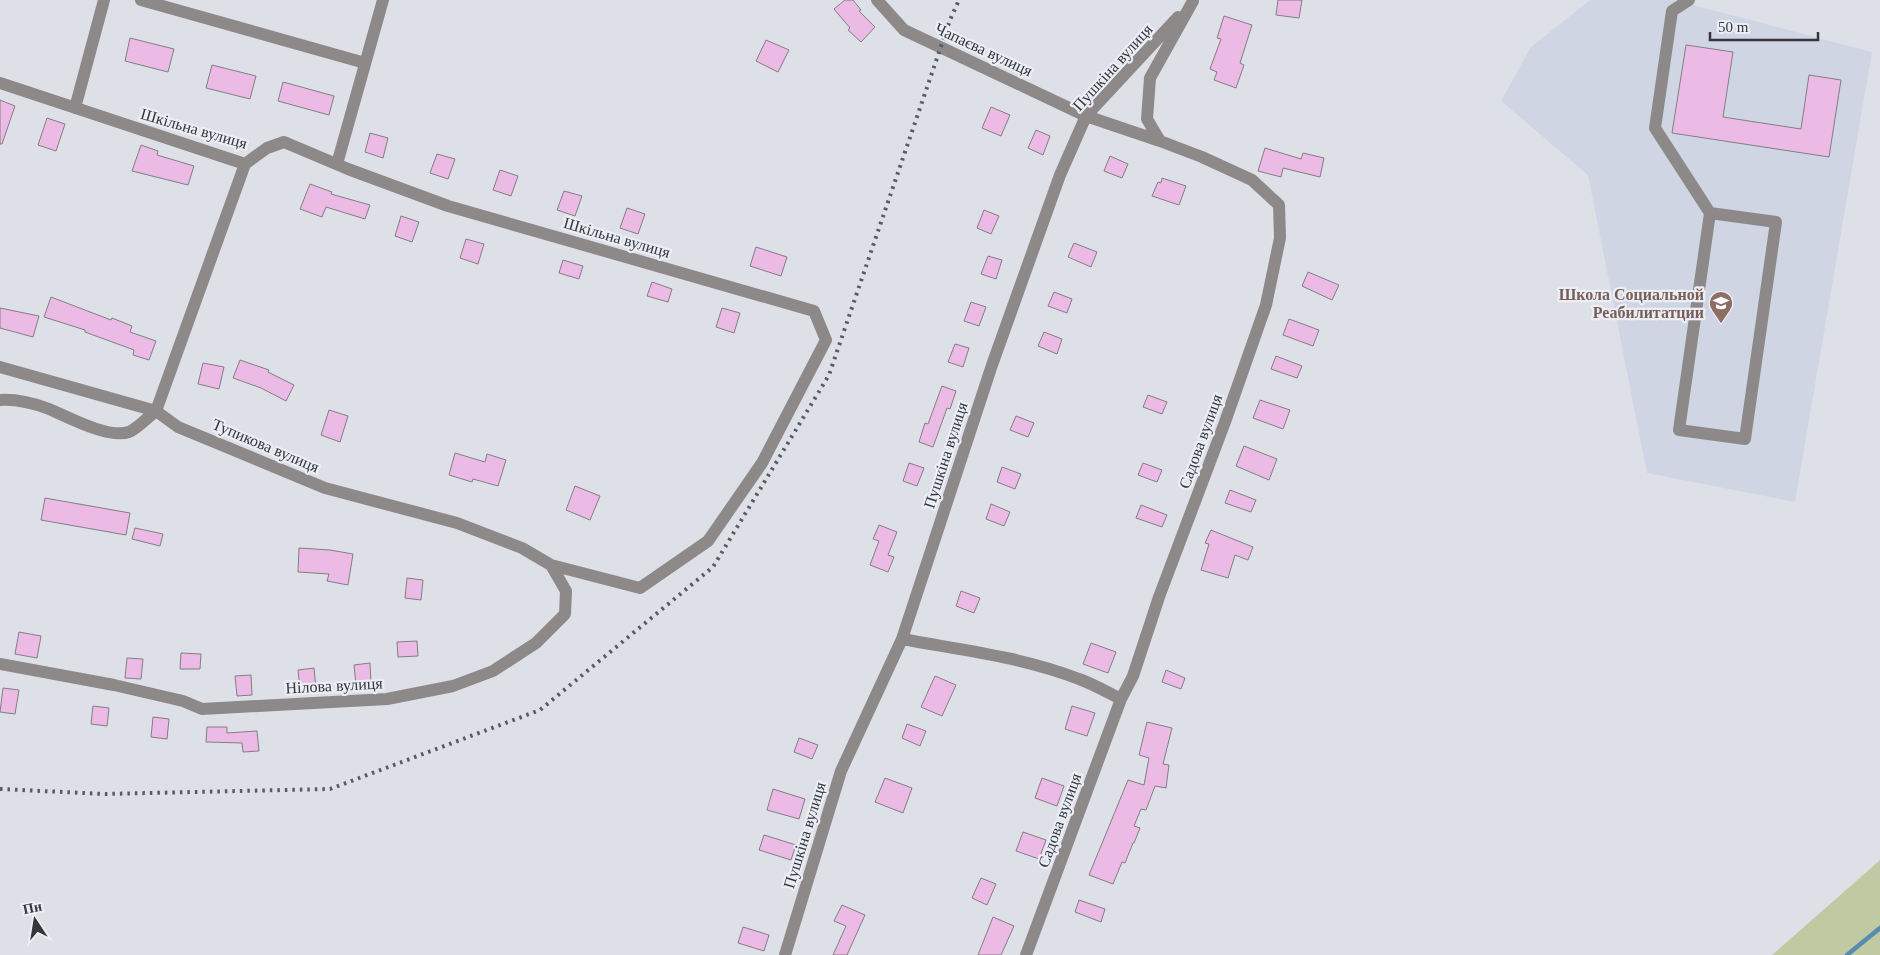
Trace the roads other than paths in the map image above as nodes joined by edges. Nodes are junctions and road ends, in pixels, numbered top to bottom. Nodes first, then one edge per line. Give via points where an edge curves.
1 (104, 0) edge
2 (141, 0) edge
3 (383, 0) edge
4 (877, 0) edge
5 (1689, 0) edge
6 (1194, 1) edge
7 (365, 63) junction
8 (0, 83) edge
9 (75, 108) junction
10 (1086, 116) junction
11 (1160, 141) junction
12 (246, 164) junction
13 (337, 164) junction
14 (1710, 213) junction
15 (0, 367) edge
16 (0, 400) edge
17 (156, 411) junction
18 (551, 564) junction
19 (902, 639) junction
20 (0, 664) edge
21 (1121, 699) junction
22 (785, 955) edge
23 (1026, 955) edge

1 - 9 street
2 - 7 street
3 - 7 street
4 - 10 street, Чапаєва вулиця via 904,30
5 - 14 street via 1672,11 1654,128
6 - 10 street, Пушкіна вулиця
6 - 11 street via 1150,78 1147,119
7 - 13 street
8 - 9 street, Шкільна вулиця
9 - 12 street, Шкільна вулиця
10 - 11 street, Чапаєва вулиця
10 - 19 street, Пушкіна вулиця via 1060,175 1024,274
11 - 21 street, Садова вулиця via 1252,180 1279,205 1280,238 1266,304 1158,597 1134,676
12 - 13 street, Шкільна вулиця via 267,148 284,142
12 - 17 street
13 - 18 street, Шкільна вулиця via 448,206 814,311 826,340 762,463 708,541 640,588
14 - 14 street via 1679,430 1745,440 1776,222
15 - 17 street, Тупикова вулиця
16 - 17 street via 14,399 48,409 108,432 128,432
17 - 18 street, Тупикова вулиця via 178,426 325,488 457,523 522,548
18 - 20 street, Нілова вулиця via 566,591 565,614 536,642 493,670 453,686 387,699 202,709 183,700
19 - 21 street via 1035,665 1080,679
19 - 22 street, Пушкіна вулиця via 840,771
21 - 23 street, Садова вулиця

